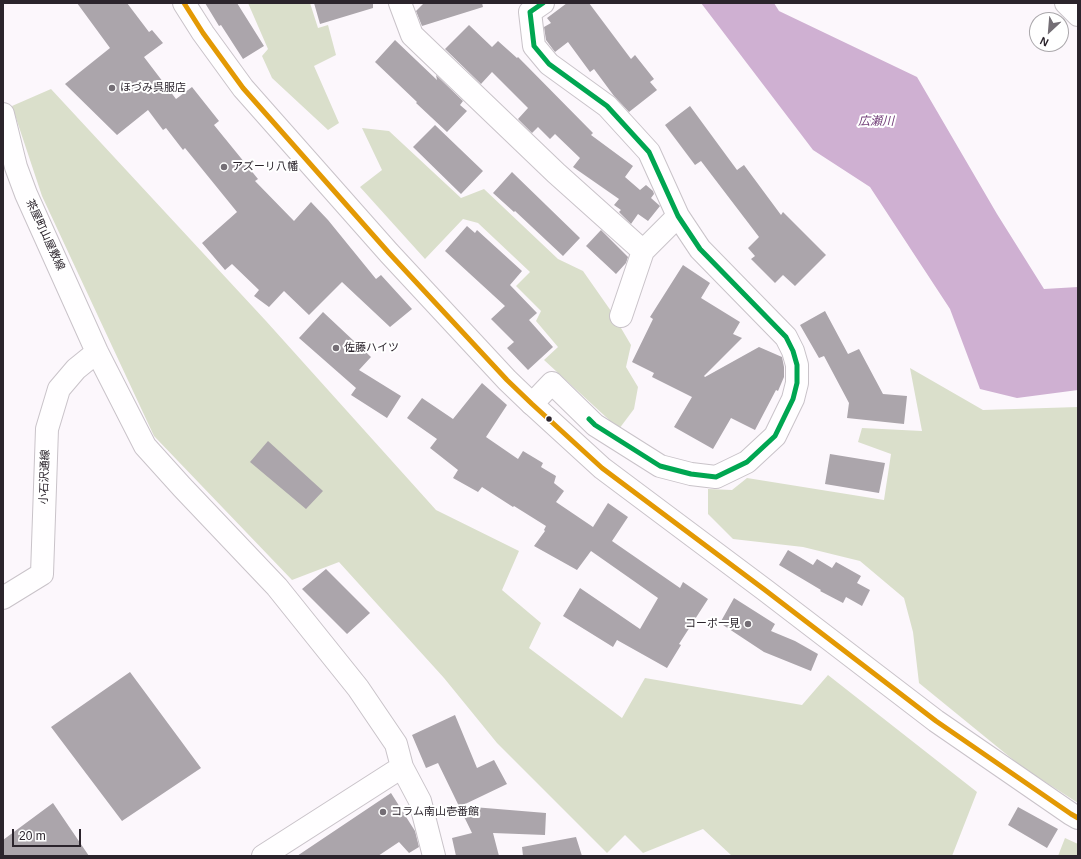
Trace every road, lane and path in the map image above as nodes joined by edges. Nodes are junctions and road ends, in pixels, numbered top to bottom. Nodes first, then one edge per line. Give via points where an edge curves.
1 (184, 3) edge
2 (400, 3) edge
3 (544, 3) edge
4 (1066, 3) edge
5 (1078, 14) edge
6 (3, 114) edge
7 (678, 216) junction
8 (643, 251) junction
9 (621, 316) dead end
10 (97, 352) junction
11 (532, 404) junction
12 (3, 598) edge
13 (402, 767) junction
14 (1078, 818) edge
15 (263, 856) edge
16 (434, 856) edge

1 - 11 street via 243,88 389,253
2 - 8 street via 412,35 556,173
3 - 7 street via 530,12 534,46 549,64 607,106 649,152
4 - 5 street
6 - 10 street, 茶屋町山屋敷線 via 16,167 26,194
7 - 8 street
7 - 11 street via 700,249 786,337 794,351 797,383 793,399 775,436 747,462 716,477 691,474 660,466 595,425 552,383
8 - 9 street
10 - 12 street, 小石沢通線 via 76,369 59,389 47,429 42,574
10 - 13 street, 茶屋町山屋敷線 via 145,446 282,593 358,688 396,744
11 - 14 street via 602,468 936,721
13 - 15 street
13 - 16 street, 茶屋町山屋敷線 via 420,801

